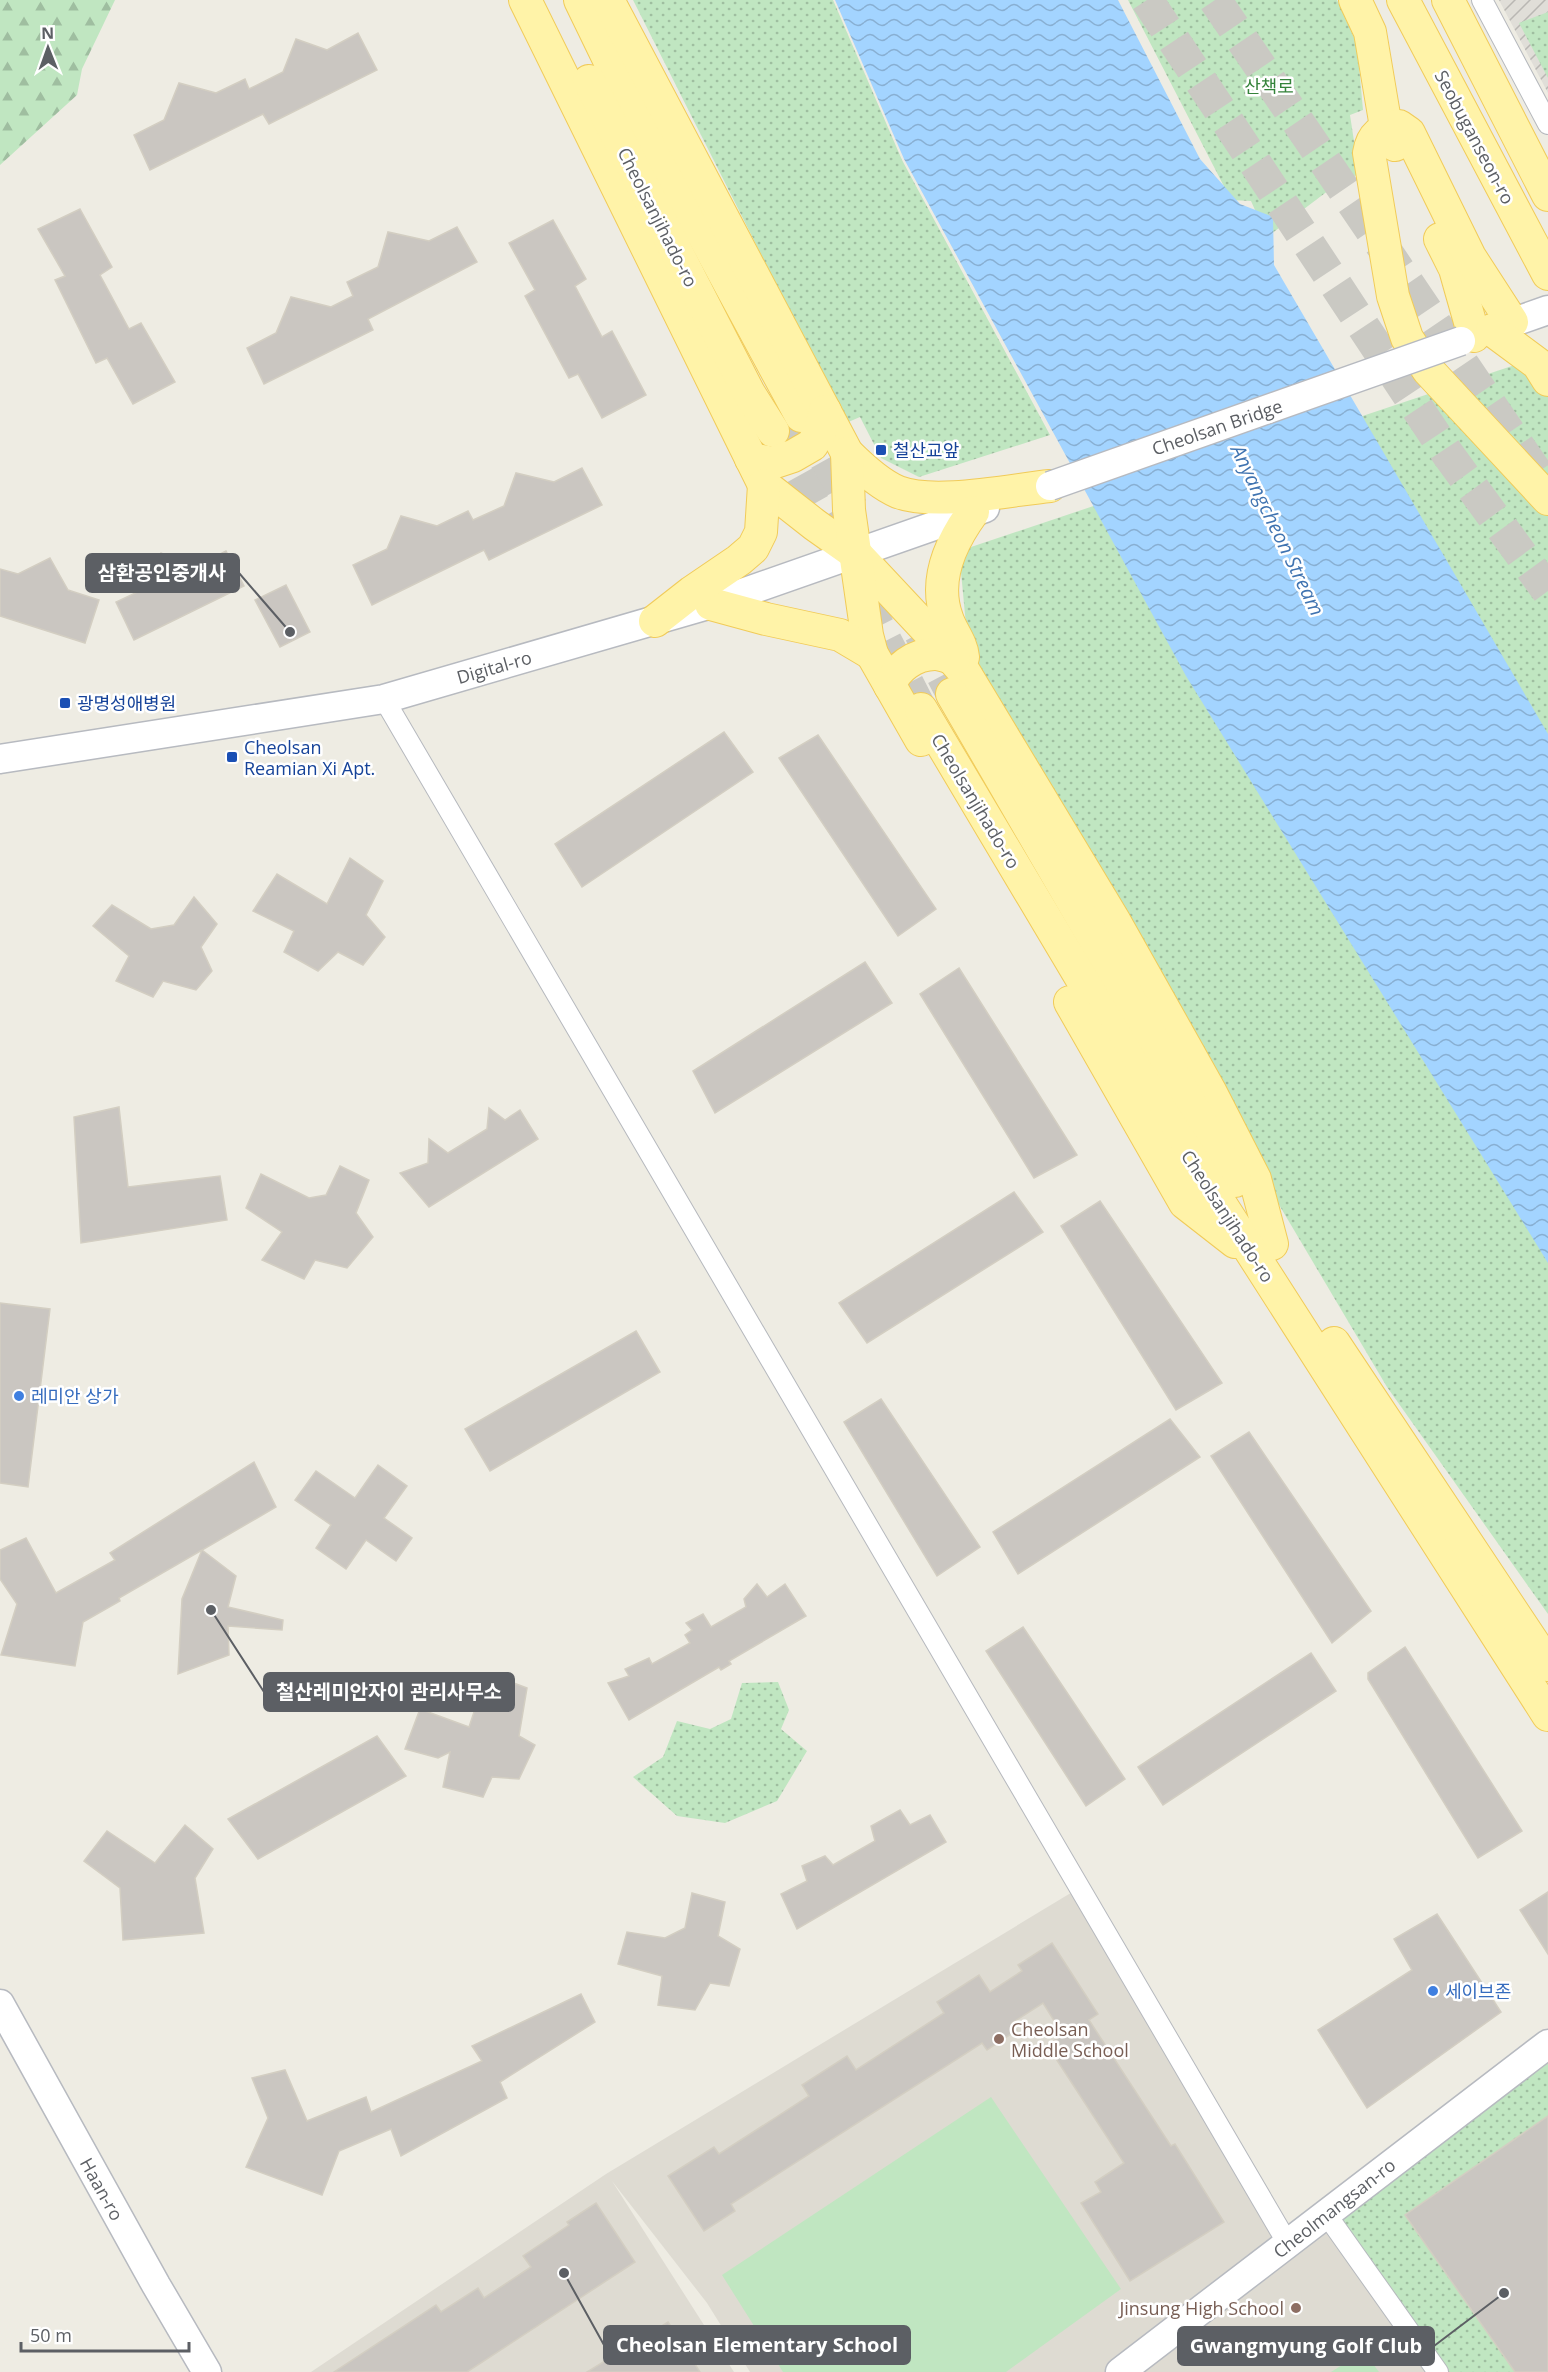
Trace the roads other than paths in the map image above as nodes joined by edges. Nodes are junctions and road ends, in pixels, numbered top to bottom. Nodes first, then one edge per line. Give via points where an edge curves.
1 (525, 0) edge
2 (548, 0) edge
3 (580, 0) edge
4 (608, 0) edge
5 (1355, 0) edge
6 (1402, 0) edge
7 (1448, 0) edge
8 (1482, 0) edge
9 (1548, 124) edge
10 (1386, 127) junction
11 (1548, 195) edge
12 (1548, 274) edge
13 (1503, 326) edge
14 (1548, 380) edge
15 (813, 413) junction
16 (773, 431) tunnel mouth
17 (847, 453) junction
18 (758, 472) junction
19 (1050, 486) joint
20 (1548, 499) edge
21 (968, 504) junction
22 (856, 554) junction
23 (711, 604) junction
24 (656, 621) junction
25 (872, 654) junction
26 (957, 675) junction
27 (890, 686) junction
28 (384, 699) junction
29 (921, 709) tunnel mouth
30 (0, 759) edge
31 (1264, 1252) junction
32 (1548, 1665) edge
33 (1548, 1715) edge
34 (0, 2004) edge
35 (1548, 2044) edge
36 (1326, 2214) junction
37 (1288, 2244) junction
38 (207, 2372) edge
39 (1120, 2372) edge
40 (1438, 2372) edge

1 - 18 main road
2 - 16 main road, Cheolsanjihado-ro via 749,393
3 - 15 main road, Cheolsanjihado-ro via 613,68
4 - 15 main road
5 - 10 main road via 1370,32
6 - 12 main road, Seobuganseon-ro
7 - 11 main road, Seobuganseon-ro
8 - 9 street
10 - 13 main road via 1455,269
10 - 20 main road via 1371,141 1369,153 1393,296 1407,338 1428,370
13 - 14 main road
13 - 19 main road, Cheolsan Bridge, bridge
15 - 17 main road
15 - 18 main road via 820,432 812,445
17 - 21 main road via 899,492
17 - 22 main road via 849,510
18 - 22 main road via 815,525
18 - 24 main road via 761,532 753,548
19 - 21 main road
21 - 22 main road, Digital-ro
21 - 26 main road via 944,575 946,617 962,650
22 - 23 main road, Digital-ro
22 - 25 main road
22 - 26 main road
23 - 24 main road, Digital-ro
23 - 25 main road via 840,635
24 - 28 main road, Digital-ro
25 - 27 main road
26 - 27 main road via 937,654 923,656 893,674
26 - 31 main road via 1115,922 1210,1092 1255,1179
27 - 31 main road via 1185,1203
28 - 30 main road, Digital-ro
28 - 37 street
29 - 31 main road, Cheolsanjihado-ro via 1152,1097
31 - 32 main road, Cheolsanjihado-ro via 1323,1326
31 - 33 main road, Cheolsanjihado-ro
34 - 38 main road, Haan-ro
35 - 36 main road, Cheolmangsan-ro
36 - 37 main road, Cheolmangsan-ro
36 - 40 street
37 - 39 main road, Cheolmangsan-ro

